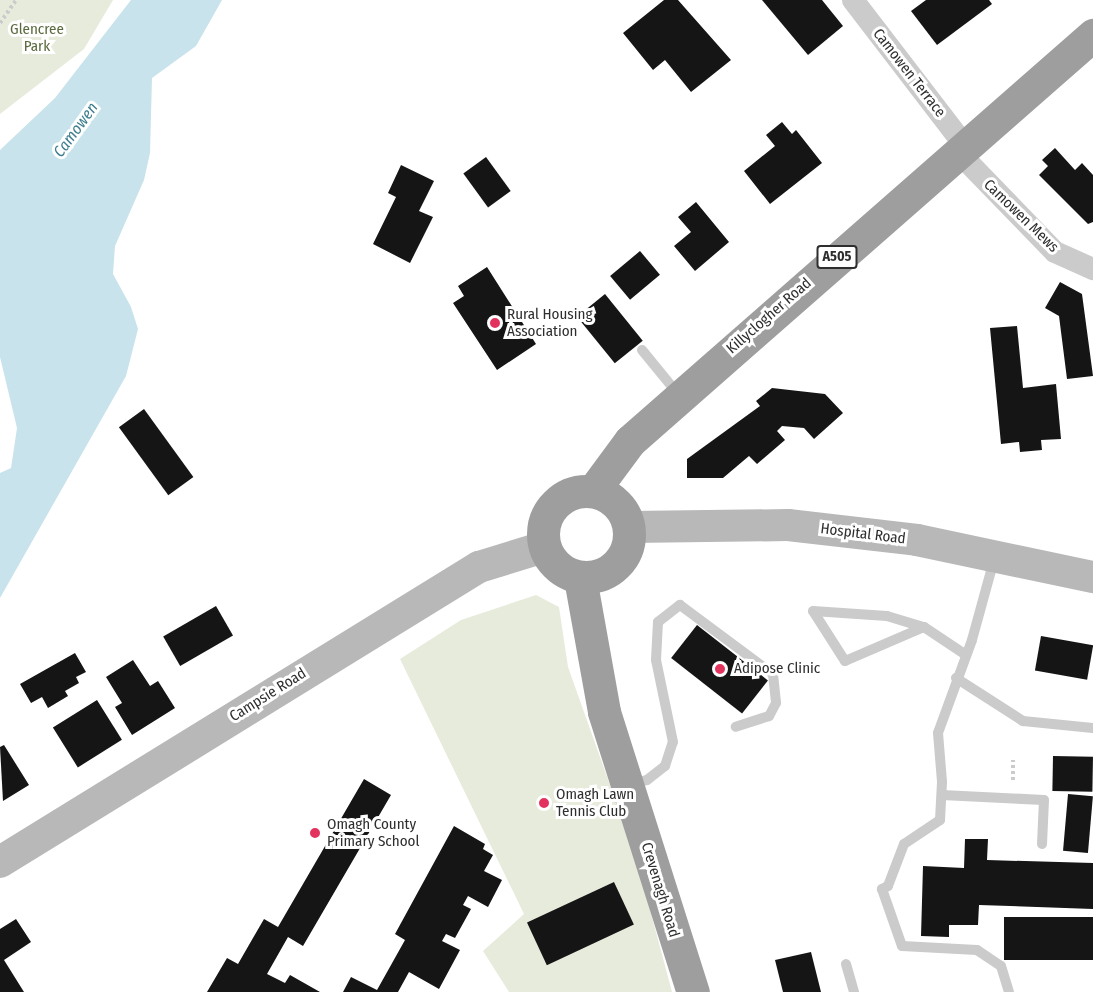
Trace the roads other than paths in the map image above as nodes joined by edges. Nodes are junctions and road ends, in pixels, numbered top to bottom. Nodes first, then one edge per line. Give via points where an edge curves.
1 (853, 0) edge
2 (1093, 35) edge
3 (961, 149) junction
4 (1093, 269) edge
5 (642, 350) dead end
6 (680, 396) junction
7 (593, 491) junction
8 (630, 527) junction
9 (544, 547) junction
10 (995, 556) junction
11 (1093, 577) edge
12 (580, 578) junction
13 (924, 627) junction
14 (966, 655) junction
15 (956, 678) junction
16 (736, 727) dead end
17 (1093, 728) edge
18 (627, 785) junction
19 (942, 795) junction
20 (1042, 844) dead end
21 (0, 862) edge
22 (846, 963) dead end
23 (693, 992) edge
24 (854, 992) edge
25 (1009, 992) edge

1 - 3 street, Camowen Terrace
2 - 3 highway, Killyclogher Road / A505
3 - 4 street, Camowen Mews via 1055,252
3 - 6 highway, Killyclogher Road / A505
5 - 6 lane
6 - 7 highway, Killyclogher Road / A505 via 630,441
7 - 8 highway via 617,503
7 - 9 highway via 574,492 555,503 543,530
8 - 10 main road, Hospital Road via 788,525 917,540
8 - 12 highway via 624,556 614,569
9 - 12 highway via 551,560 566,573
9 - 21 main road, Campsie Road via 480,567
10 - 11 main road, Hospital Road
10 - 14 lane
12 - 18 highway, Crevenagh Road via 604,712
13 - 13 lane via 887,616 813,611 845,661
13 - 14 lane
14 - 15 lane
15 - 17 lane via 1023,721
15 - 19 lane via 938,733
16 - 18 lane via 769,716 776,704 774,674 680,605 658,622 656,660 673,742 665,766 647,780
18 - 23 highway, Crevenagh Road
19 - 20 lane via 1044,800
19 - 25 lane via 940,820 904,844 888,886 882,889 885,899 902,946 977,950 1000,966
22 - 24 lane

